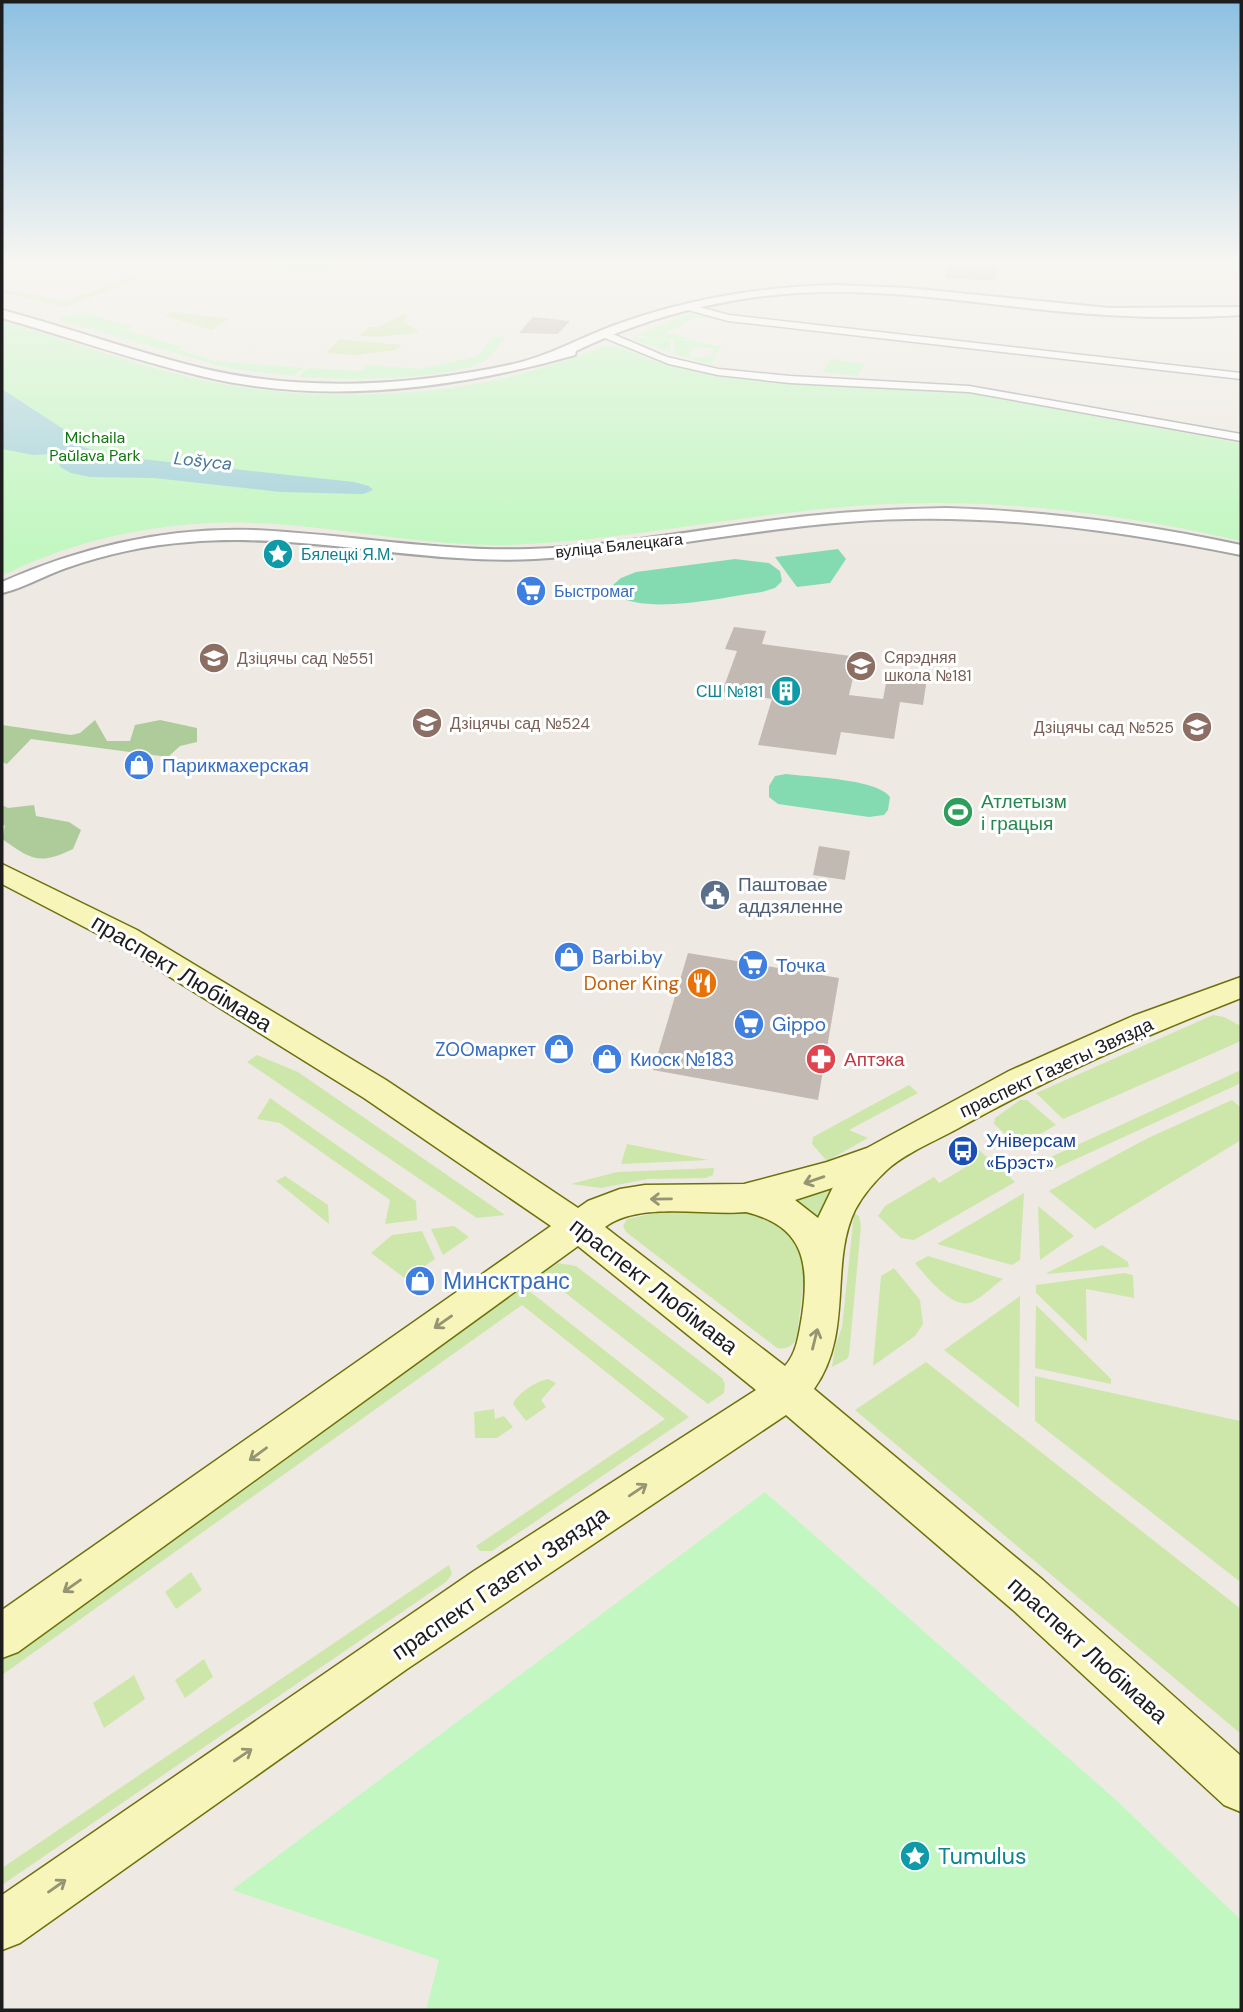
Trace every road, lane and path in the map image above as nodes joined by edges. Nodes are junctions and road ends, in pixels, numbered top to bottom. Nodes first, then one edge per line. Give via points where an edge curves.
1 (152, 358) edge
2 (547, 358) edge
3 (660, 358) edge
4 (1081, 358) edge
5 (1241, 376) edge
6 (1241, 438) edge
7 (1241, 550) edge
8 (2, 588) edge
9 (2, 873) edge
10 (1240, 987) edge
11 (879, 1157) junction
12 (744, 1198) junction
13 (579, 1226) junction
14 (824, 1278) junction
15 (788, 1392) junction
16 (2, 1636) edge
17 (1241, 1788) edge
18 (2, 1925) edge

1 - 2 street via 204,373 286,386 353,387 439,382
3 - 6 street via 717,372 971,389
4 - 5 street
7 - 8 street, вуліца Бялецкага via 1063,521 905,513 531,554 444,554 273,536 186,536 96,553
9 - 13 main road, праспект Любімава via 127,937 375,1089
10 - 11 main road, праспект Газеты Звязда via 1020,1079
11 -> 12 main road, праспект Газеты Звязда
11 - 14 main road, праспект Газеты Звязда via 838,1211
12 -> 13 main road, праспект Газеты Звязда via 620,1203
12 - 14 main road via 776,1205 802,1222 817,1246
13 - 15 main road, праспект Любімава
13 -> 16 main road, праспект Газеты Звязда
15 -> 14 main road, праспект Газеты Звязда via 805,1371 814,1347
15 - 17 main road, праспект Любімава via 1028,1595
18 -> 15 main road, праспект Газеты Звязда via 227,1766

